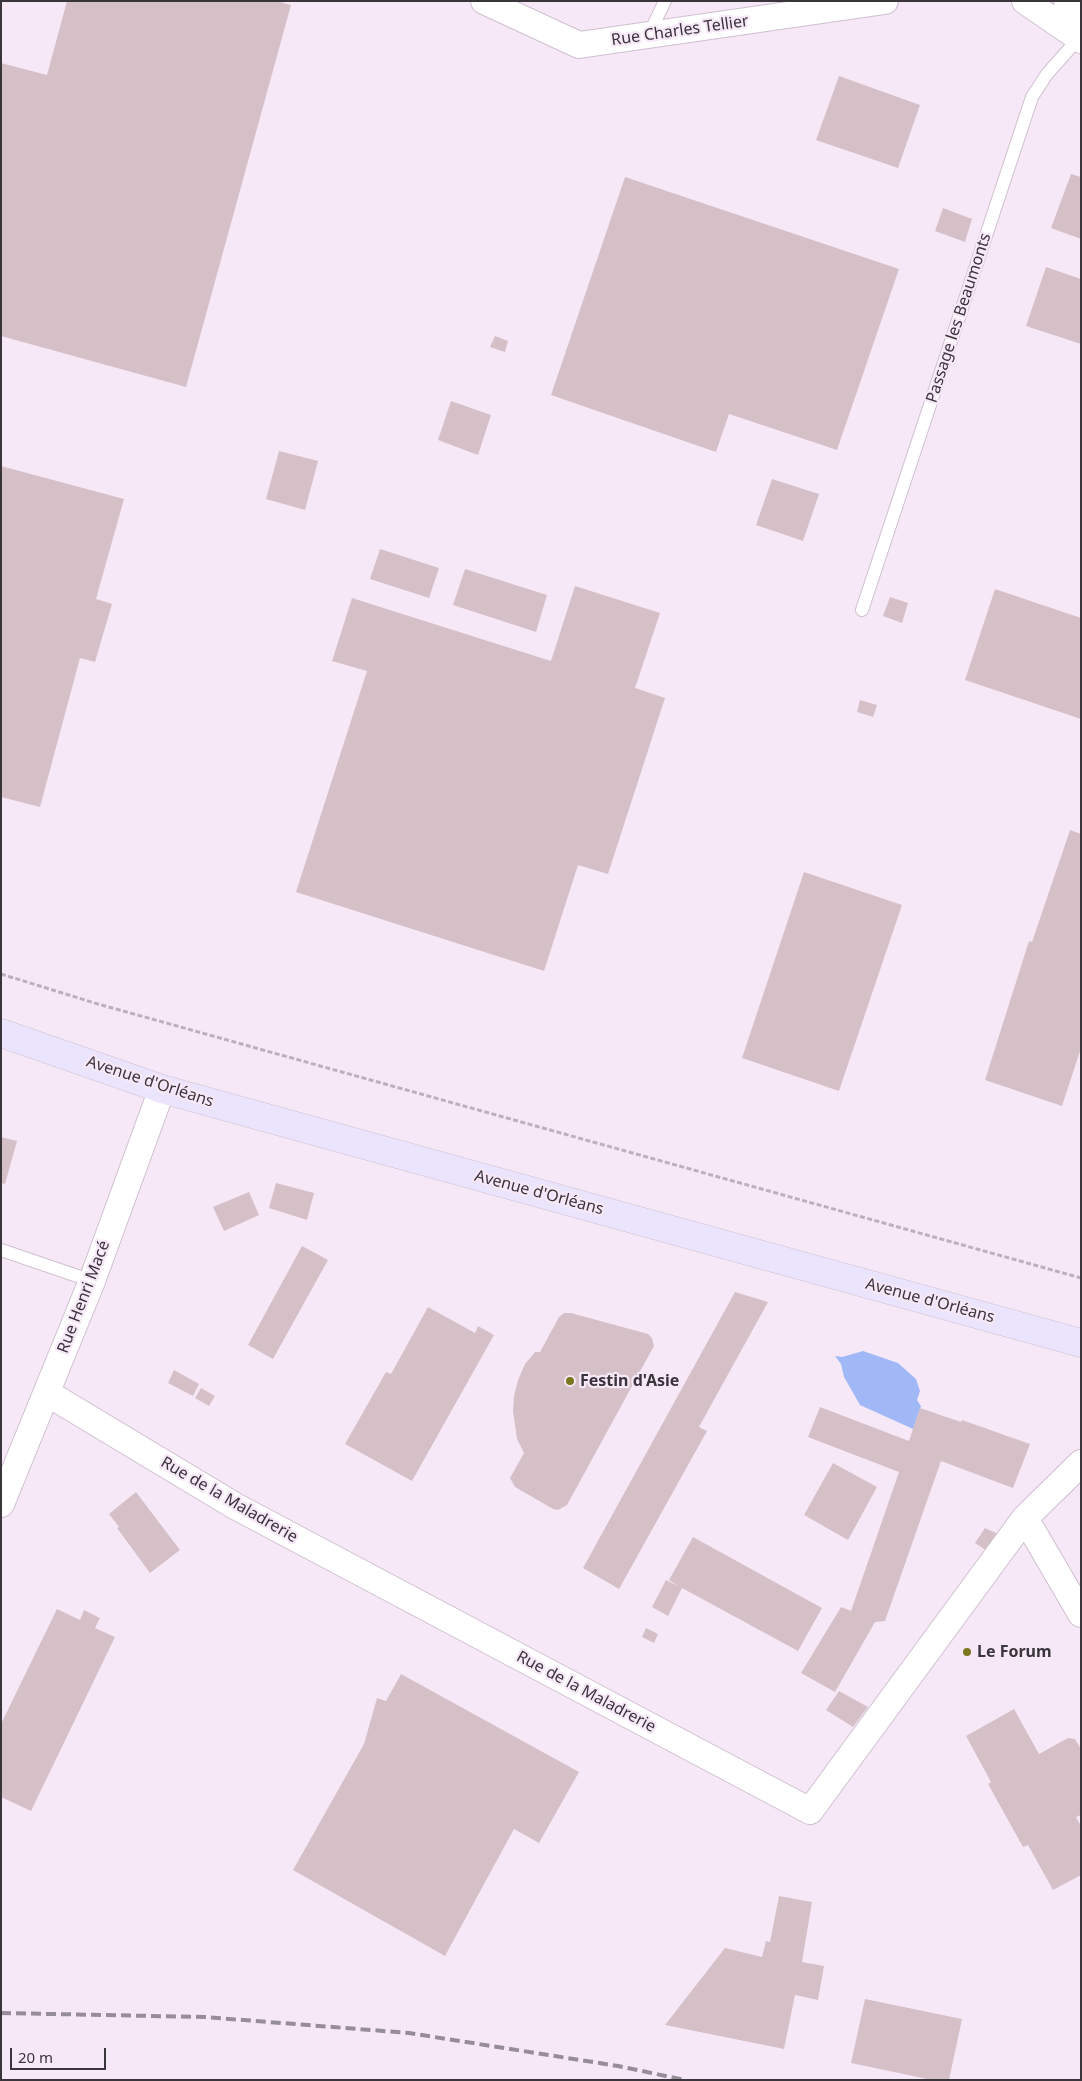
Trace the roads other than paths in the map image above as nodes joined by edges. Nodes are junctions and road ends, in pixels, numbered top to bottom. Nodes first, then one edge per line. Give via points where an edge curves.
1 (484, 1) edge
2 (665, 1) edge
3 (885, 1) edge
4 (1025, 1) edge
5 (1067, 1) edge
6 (648, 36) junction
7 (1080, 39) edge
8 (862, 610) dead end
9 (1, 1033) edge
10 (162, 1089) junction
11 (1, 1250) edge
12 (92, 1281) junction
13 (1081, 1343) edge
14 (47, 1393) junction
15 (1081, 1463) edge
16 (1, 1504) edge
17 (1025, 1518) junction
18 (1081, 1614) edge

1 - 6 street, Rue Charles Tellier via 579,45
2 - 6 lane
3 - 6 street, Rue Charles Tellier
4 - 7 street
5 - 7 street via 1071,21
7 - 8 lane, Passage les Beaumonts via 1032,97
9 - 10 main road, Avenue d'Orléans
10 - 12 street, Rue Henri Macé
10 - 13 main road, Avenue d'Orléans
11 - 12 lane
12 - 14 street, Rue Henri Macé
14 - 16 street, Rue Henri Macé
14 - 17 street, Rue de la Maladrerie via 235,1506 810,1811
15 - 17 street, Rue de la Maladrerie
17 - 18 street

